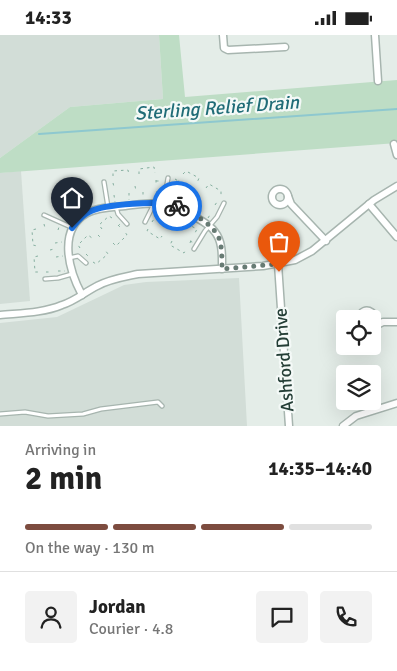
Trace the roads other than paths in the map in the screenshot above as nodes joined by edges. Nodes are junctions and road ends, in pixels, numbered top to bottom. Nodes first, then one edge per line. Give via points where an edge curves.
1 (223, 35) edge
2 (375, 35) edge
3 (285, 47) dead end
4 (378, 81) dead end
5 (394, 144) dead end
6 (397, 155) edge
7 (168, 178) dead end
8 (104, 182) dead end
9 (397, 186) edge
10 (288, 196) junction
11 (152, 203) junction
12 (165, 203) junction
13 (224, 203) dead end
14 (115, 204) junction
15 (283, 204) junction
16 (292, 204) junction
17 (369, 204) junction
18 (108, 207) junction
19 (44, 215) dead end
20 (209, 220) junction
21 (144, 223) dead end
22 (127, 224) dead end
23 (72, 228) junction
24 (397, 237) edge
25 (326, 241) junction
26 (194, 249) dead end
27 (66, 257) junction
28 (86, 263) dead end
29 (278, 264) junction
30 (222, 269) junction
31 (69, 272) junction
32 (46, 278) road end
33 (82, 295) junction
34 (0, 315) edge
35 (397, 322) edge
36 (381, 324) edge
37 (397, 403) edge
38 (162, 406) dead end
39 (0, 414) edge
40 (289, 426) edge
41 (343, 426) edge

1 - 3 street via 224,48 228,51
2 - 4 street
5 - 6 street
7 - 12 lane
8 - 18 lane
9 - 17 street
10 - 15 street
10 - 15 street via 281,189 273,193 273,201
10 - 16 street
11 - 12 street
11 - 14 street
11 - 21 lane
12 - 20 street
13 - 20 lane via 217,217
14 - 18 street
14 - 22 lane via 118,214
15 - 16 street
16 - 25 street
17 - 24 street
17 - 25 street
18 - 23 street via 88,212
19 - 23 lane
20 - 26 lane
20 - 30 street via 220,241
23 - 27 street
25 - 29 street via 303,257
27 - 28 lane via 78,255
27 - 31 street
29 - 30 street
29 - 40 street, Ashford Drive
30 - 33 street via 138,274 99,285
31 - 32 lane via 58,278
31 - 33 street
33 - 34 street via 54,308
35 - 36 street
37 - 41 street via 356,416
38 - 39 lane via 143,403 83,414 48,416 24,412

